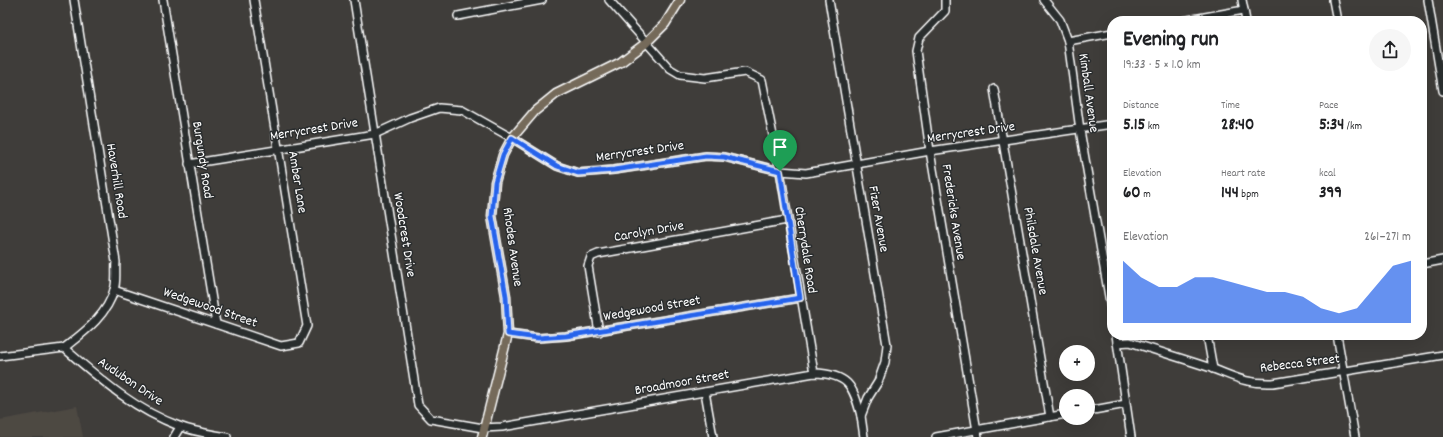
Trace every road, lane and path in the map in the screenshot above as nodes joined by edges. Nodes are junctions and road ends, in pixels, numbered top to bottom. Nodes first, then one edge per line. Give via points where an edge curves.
1 (74, 0) edge
2 (162, 0) edge
3 (254, 0) edge
4 (354, 0) edge
5 (542, 0) edge
6 (609, 0) edge
7 (680, 0) edge
8 (829, 0) edge
9 (945, 0) edge
10 (1044, 0) edge
11 (1242, 0) edge
12 (1333, 0) edge
13 (1428, 0) edge
14 (1244, 10) junction
15 (458, 16) dead end
16 (1210, 16) edge
17 (1245, 16) edge
18 (1336, 16) edge
19 (1107, 34) edge
20 (1068, 40) junction
21 (646, 43) junction
22 (994, 89) dead end
23 (1443, 91) edge
24 (1107, 125) edge
25 (1080, 130) junction
26 (375, 134) junction
27 (512, 138) junction
28 (1003, 141) junction
29 (278, 150) junction
30 (930, 151) junction
31 (189, 164) junction
32 (856, 164) junction
33 (780, 171) junction
34 (787, 220) junction
35 (1443, 260) edge
36 (1427, 263) edge
37 (1107, 285) edge
38 (114, 290) junction
39 (800, 298) junction
40 (216, 324) junction
41 (599, 332) junction
42 (508, 334) junction
43 (1117, 340) edge
44 (1208, 340) edge
45 (1338, 340) edge
46 (299, 343) joint
47 (1117, 343) junction
48 (64, 348) junction
49 (1443, 355) edge
50 (0, 356) edge
51 (1213, 369) junction
52 (1344, 371) junction
53 (814, 373) junction
54 (705, 392) junction
55 (1126, 404) junction
56 (1095, 410) edge
57 (1059, 415) edge
58 (861, 416) junction
59 (1050, 417) junction
60 (180, 427) junction
61 (482, 428) junction
62 (977, 434) edge
63 (174, 437) edge
64 (227, 437) edge
65 (482, 437) edge
66 (713, 437) edge
67 (864, 437) edge
68 (936, 437) edge
69 (1131, 437) edge
70 (1355, 437) edge

1 - 38 street, Haverhill Road via 116,262
2 - 31 street, Burgundy Road
3 - 29 street, Amber Lane
4 - 26 street, Woodcrest Drive
5 - 15 street
6 - 21 street, Cherrydale Road
7 - 21 main road, Rhodes Avenue via 665,24
8 - 32 street, Fizer Avenue
9 - 30 street, Fredericks Avenue via 945,11 919,38 916,51
10 - 20 street, Kimball Avenue via 1060,20
11 - 14 street
12 - 18 street
13 - 23 street
14 - 16 street
14 - 17 street
19 - 20 street
20 - 25 street, Kimball Avenue
21 - 27 main road, Rhodes Avenue via 621,62 556,94 535,111
21 - 33 street, Cherrydale Road via 670,69 680,75 705,78 745,72 762,80
22 - 28 street, Philsdale Avenue
24 - 25 street, Merrycrest Drive
25 - 28 street, Merrycrest Drive
25 - 37 street, Kimball Avenue
26 - 27 street, Merrycrest Drive via 439,108 462,110
26 - 29 street, Merrycrest Drive
26 - 61 street, Woodcrest Drive via 418,405 431,419
27 - 33 street, Merrycrest Drive via 557,166 578,173 706,156 724,157
27 - 42 main road, Rhodes Avenue via 503,155 495,182 492,216 506,296
28 - 30 street, Merrycrest Drive
28 - 59 street, Philsdale Avenue
29 - 31 street, Merrycrest Drive
29 - 46 street, Amber Lane via 307,326
30 - 32 street, Merrycrest Drive
30 - 62 street, Fredericks Avenue
31 - 40 street, Burgundy Road
32 - 33 street, Merrycrest Drive via 806,173
32 - 58 street, Fizer Avenue via 886,345 885,362 878,382
33 - 34 street, Cherrydale Road
34 - 39 street, Cherrydale Road
34 - 41 street, Carolyn Drive via 598,254 591,258 588,266
35 - 36 street
38 - 40 street, Wedgewood Street
38 - 48 street, Haverhill Road via 107,306 93,324
39 - 41 street, Wedgewood Street
39 - 53 street, Cherrydale Road
40 - 46 street, Wedgewood Street via 281,346
41 - 42 street, Wedgewood Street via 538,338
42 - 61 main road, Rhodes Avenue
43 - 47 street
44 - 51 street
45 - 52 street
47 - 51 street, Rebecca Street via 1130,342
47 - 55 street
48 - 50 street
48 - 60 street, Audubon Drive via 112,389 138,406
49 - 52 street, Rebecca Street
51 - 52 street, Rebecca Street via 1233,378 1259,383
52 - 70 street
53 - 54 street, Broadmoor Street
53 - 58 street, Broadmoor Street via 831,374 843,379 856,396
54 - 61 street, Broadmoor Street via 502,427
54 - 66 street
55 - 56 street
55 - 69 street
57 - 59 street
58 - 67 street, Fizer Avenue
59 - 62 street
60 - 63 street
60 - 64 street, Audubon Drive
61 - 65 main road, Rhodes Avenue
62 - 68 street

